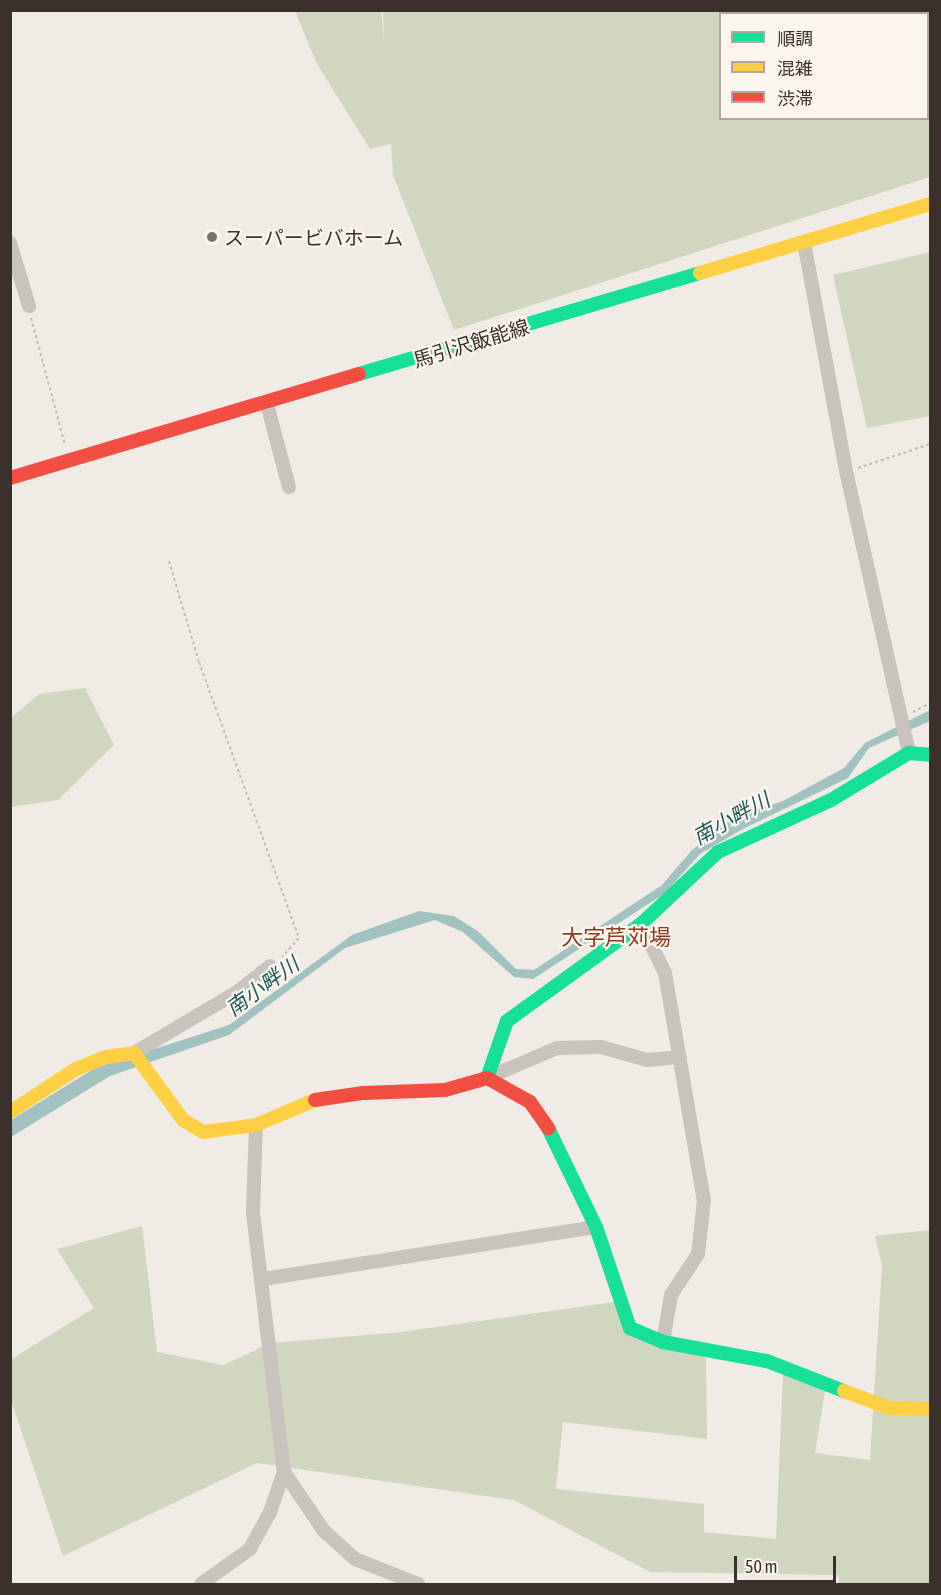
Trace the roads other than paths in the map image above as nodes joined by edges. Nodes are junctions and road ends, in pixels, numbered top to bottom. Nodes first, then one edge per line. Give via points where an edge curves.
1 (930, 204) edge
2 (804, 242) junction
3 (10, 243) edge
4 (29, 306) road end
5 (267, 404) junction
6 (10, 478) edge
7 (289, 487) dead end
8 (908, 747) junction
9 (930, 755) edge
10 (642, 924) junction
11 (270, 966) road end
12 (134, 1053) junction
13 (680, 1057) junction
14 (487, 1078) junction
15 (10, 1112) edge
16 (256, 1125) junction
17 (596, 1227) junction
18 (263, 1279) junction
19 (663, 1342) junction
20 (930, 1409) edge
21 (284, 1472) junction
22 (201, 1584) edge
23 (418, 1584) edge

1 - 2 street, 馬引沢飯能線
2 - 5 street, 馬引沢飯能線
2 - 8 street via 846,471
3 - 4 street
5 - 6 street, 馬引沢飯能線
5 - 7 street
8 - 9 street
8 - 10 street via 831,800 730,844
10 - 13 street via 665,973
10 - 14 street via 507,1021
11 - 12 street via 237,992
12 - 15 street via 106,1057 76,1069
12 - 16 street via 183,1120 202,1132
13 - 14 street via 647,1060 601,1047 558,1048
13 - 19 street via 704,1200 698,1254 671,1295
14 - 16 street via 445,1090 363,1093 305,1102
14 - 17 street via 530,1102 551,1133
16 - 18 street via 253,1213
17 - 18 street
17 - 19 street via 630,1328
18 - 21 street
19 - 20 street via 767,1361 889,1408
21 - 22 street via 270,1512 250,1549
21 - 23 street via 324,1531 355,1559

